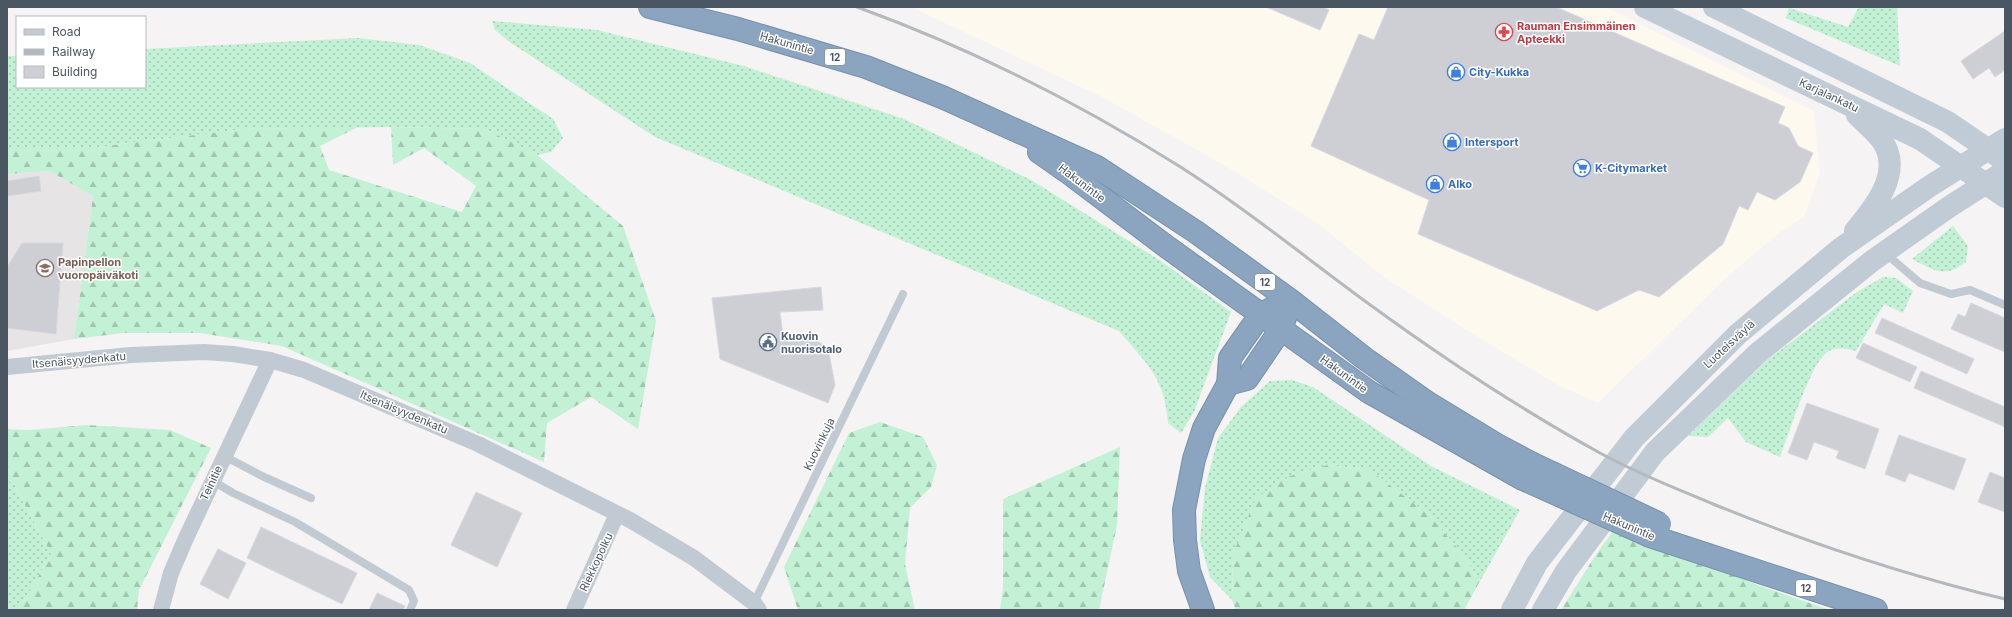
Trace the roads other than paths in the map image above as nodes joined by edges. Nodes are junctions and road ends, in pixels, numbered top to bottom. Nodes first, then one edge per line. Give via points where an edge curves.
1 (650, 7) edge
2 (1645, 7) edge
3 (1714, 7) edge
4 (1842, 101) junction
5 (988, 117) junction
6 (2000, 150) edge
7 (1961, 167) junction
8 (2005, 171) edge
9 (1986, 184) junction
10 (2005, 197) edge
11 (1841, 248) junction
12 (1885, 252) junction
13 (903, 294) dead end
14 (1290, 300) junction
15 (2005, 305) edge
16 (1261, 314) junction
17 (1282, 329) junction
18 (270, 360) junction
19 (7, 367) edge
20 (1228, 384) junction
21 (224, 456) junction
22 (1526, 470) junction
23 (213, 481) junction
24 (311, 498) dead end
25 (617, 514) junction
26 (756, 606) edge
27 (161, 610) edge
28 (410, 610) edge
29 (574, 610) edge
30 (1203, 610) edge
31 (1512, 610) edge
32 (1543, 610) edge
33 (1876, 610) edge

1 - 5 highway, Hakunintie / 12 via 866,67
2 - 4 main road, Karjalankatu
3 - 6 main road
4 - 7 main road, Karjalankatu via 1920,139
4 - 11 main road via 1884,143 1888,152 1889,168 1887,183 1880,198
5 - 14 highway, Hakunintie / 12 via 1097,167 1196,232
5 - 16 highway, Hakunintie / 12
6 - 7 main road, Luoteisväylä
7 - 9 main road, Karjalankatu
7 - 11 main road, Luoteisväylä
8 - 9 main road
9 - 10 main road, Karjalankatu
9 - 12 main road
11 - 31 main road, Luoteisväylä via 1738,334 1634,438 1537,563
12 - 15 lane via 1920,283 1951,294 1970,290
12 - 32 main road via 1758,353 1655,452 1566,570
13 - 26 lane, Kuovinkuja
14 - 16 highway
14 - 17 highway
14 - 22 highway, Hakunintie / 12 via 1364,358 1428,403 1497,445
16 - 17 highway, Hakunintie / 12
16 - 20 highway via 1230,358
17 - 20 highway via 1247,379
17 - 22 highway, Hakunintie / 12 via 1369,392 1448,438
18 - 19 street, Itsenäisyydenkatu via 204,352 132,355
18 - 21 street, Teinitie
18 - 25 street, Itsenäisyydenkatu via 304,370 478,444
20 - 30 highway via 1204,428 1194,458 1184,510 1189,571
21 - 23 street, Teinitie
21 - 24 lane
22 - 33 highway, Hakunintie / 12, bridge via 1655,530 1738,564
23 - 27 street, Teinitie via 171,573
23 - 28 lane via 295,522 409,590 414,601
25 - 26 street, Itsenäisyydenkatu via 694,558
25 - 29 street, Riekkopolku

